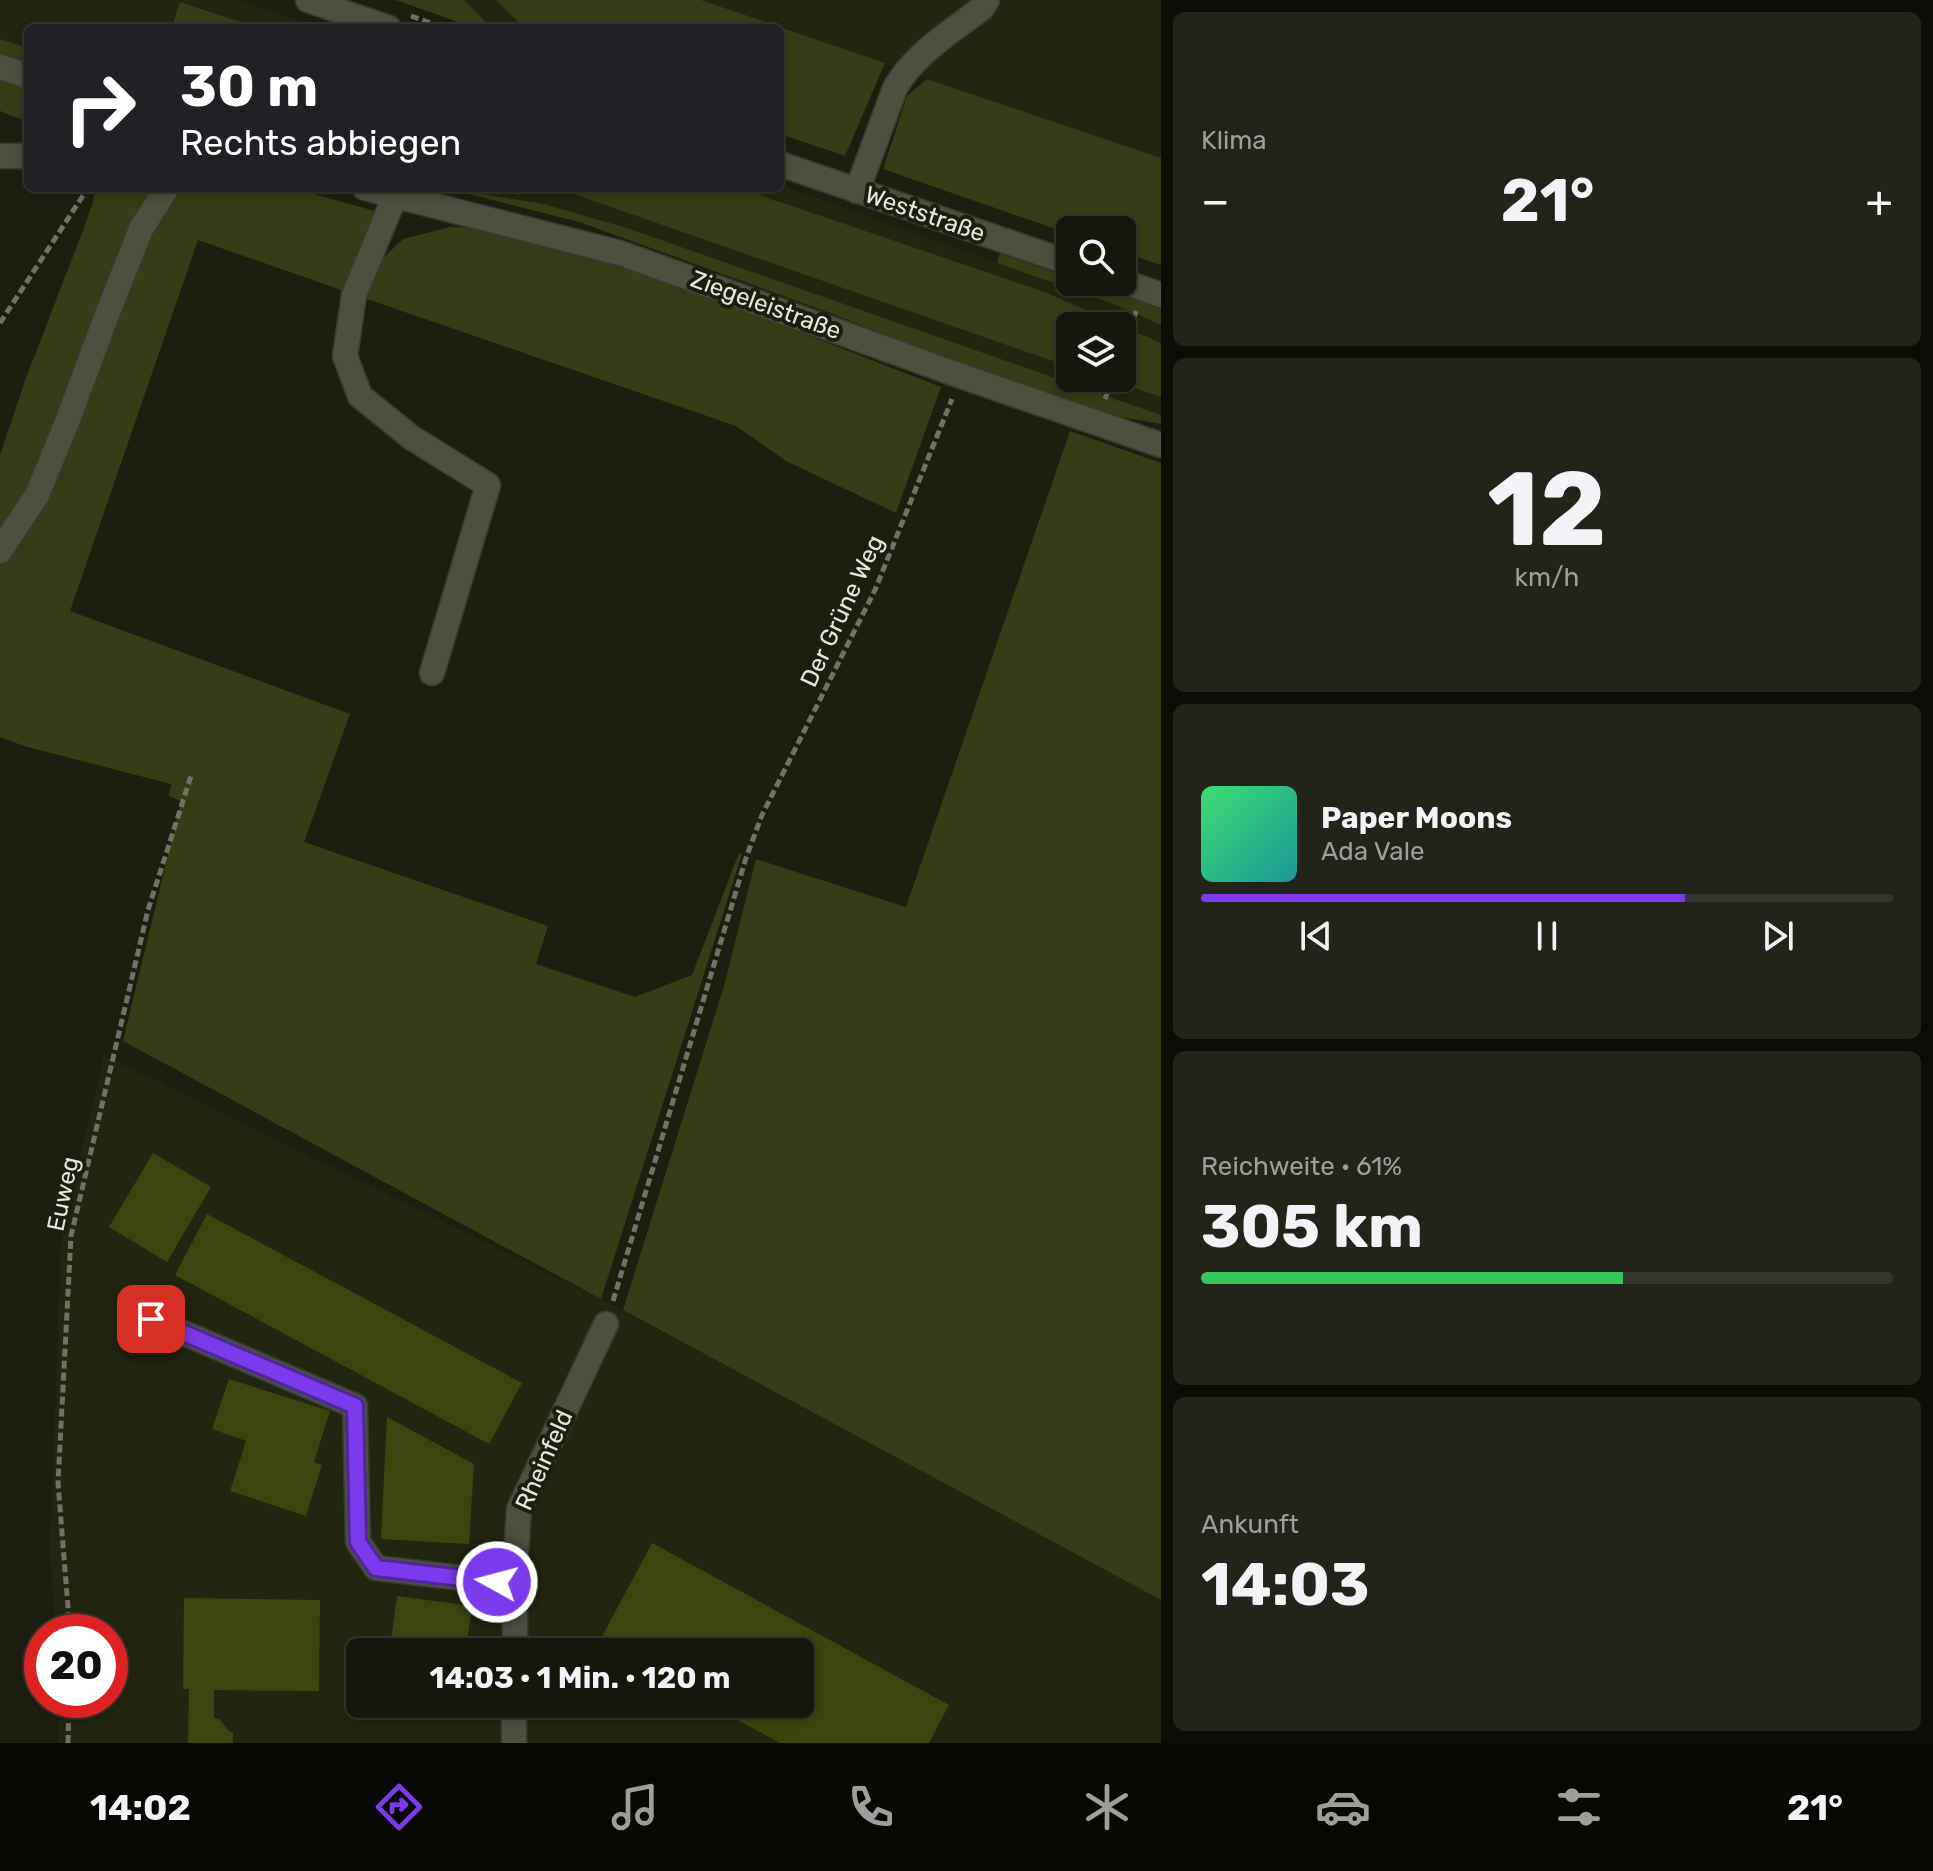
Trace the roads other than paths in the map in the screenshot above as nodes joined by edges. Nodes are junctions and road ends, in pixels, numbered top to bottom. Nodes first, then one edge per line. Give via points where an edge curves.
1 (308, 0) edge
2 (987, 0) edge
3 (377, 24) edge
4 (0, 67) edge
5 (24, 75) edge
6 (0, 156) edge
7 (24, 156) edge
8 (784, 165) edge
9 (857, 191) junction
10 (164, 192) edge
11 (380, 192) edge
12 (395, 196) junction
13 (1056, 258) edge
14 (1136, 286) edge
15 (1161, 295) edge
16 (1161, 445) edge
17 (1, 549) edge
18 (432, 673) dead end
19 (151, 1319) dead end
20 (606, 1324) road end
21 (515, 1571) junction
22 (515, 1638) edge
23 (514, 1718) edge
24 (514, 1743) edge

1 - 3 street
2 - 9 street via 902,76
4 - 5 street
6 - 7 street
8 - 9 street, Weststraße
9 - 13 street, Weststraße
10 - 17 street via 141,229 37,495
11 - 12 street, Ziegeleistraße
12 - 16 street, Ziegeleistraße via 620,253
12 - 18 street via 354,295 345,356 360,396 412,438 488,485
14 - 15 street
19 - 21 street via 355,1406 358,1542 376,1568 497,1582
20 - 21 street, Rheinfeld via 519,1509
21 - 22 street, Rheinfeld
23 - 24 street

